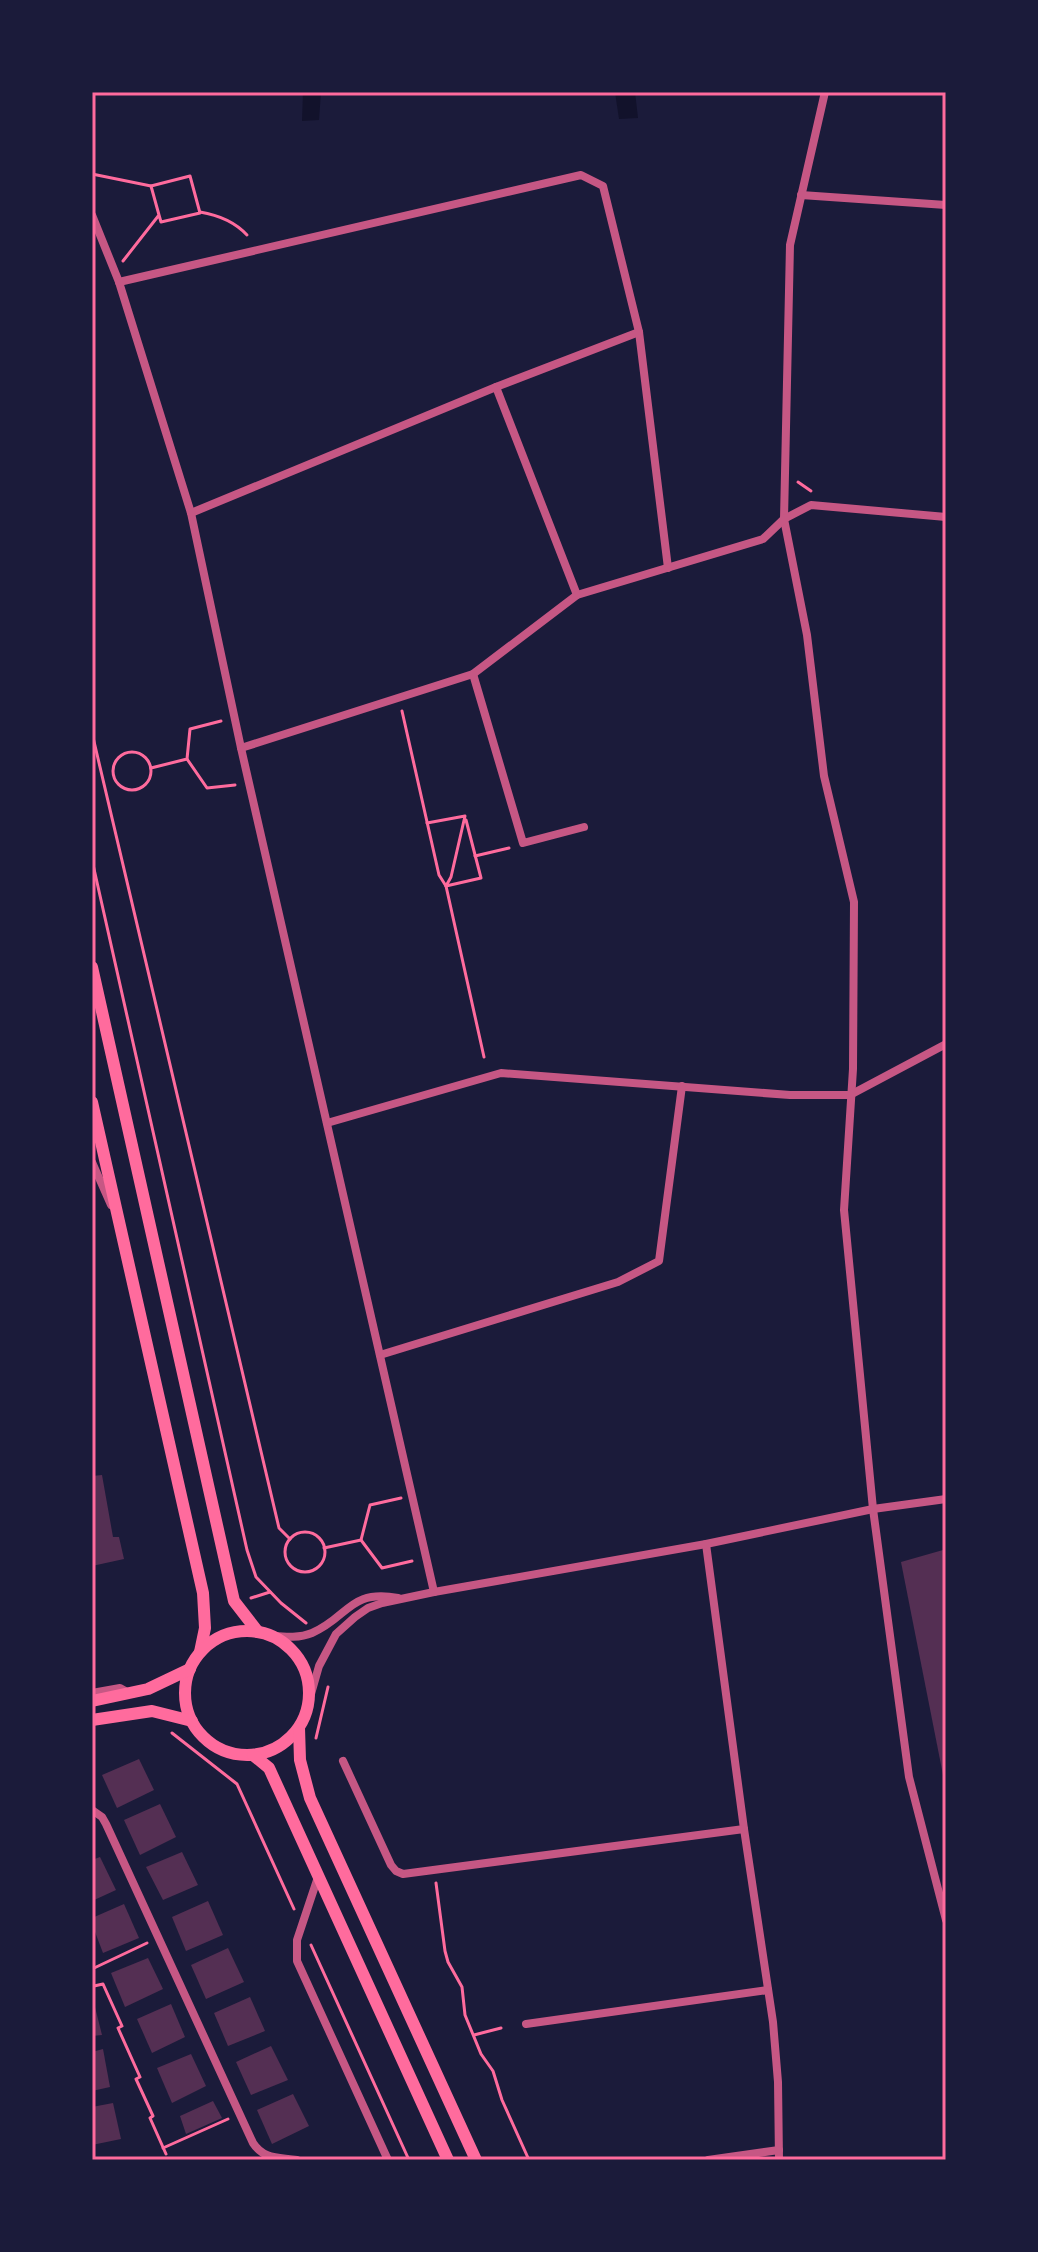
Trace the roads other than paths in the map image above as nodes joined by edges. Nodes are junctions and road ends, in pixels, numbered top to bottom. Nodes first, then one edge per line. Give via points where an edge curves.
1 (825, 92) edge
2 (801, 195) junction
3 (946, 205) edge
4 (92, 215) edge
5 (119, 282) junction
6 (639, 332) junction
7 (496, 387) junction
8 (191, 513) junction
9 (946, 517) edge
10 (784, 519) junction
11 (668, 568) junction
12 (577, 595) junction
13 (473, 674) junction
14 (241, 748) junction
15 (584, 827) dead end
16 (92, 967) edge
17 (946, 1044) edge
18 (682, 1086) junction
19 (850, 1095) junction
20 (92, 1102) edge
21 (327, 1123) junction
22 (92, 1162) edge
23 (123, 1235) junction
24 (380, 1355) junction
25 (946, 1499) edge
26 (873, 1509) junction
27 (706, 1544) junction
28 (434, 1592) junction
29 (403, 1599) junction
30 (258, 1632) junction
31 (274, 1636) junction
32 (200, 1652) junction
33 (190, 1669) junction
34 (128, 1692) junction
35 (92, 1693) edge
36 (92, 1701) edge
37 (309, 1701) junction
38 (92, 1720) edge
39 (192, 1721) junction
40 (299, 1728) junction
41 (253, 1755) junction
42 (343, 1761) dead end
43 (92, 1810) edge
44 (744, 1829) junction
45 (318, 1876) junction
46 (946, 1920) edge
47 (768, 1990) junction
48 (526, 2024) dead end
49 (779, 2155) edge
50 (297, 2160) edge
51 (388, 2160) edge
52 (448, 2160) edge
53 (476, 2160) edge
54 (708, 2160) edge

1 - 2 street
2 - 3 street
2 - 10 street via 790,245
4 - 5 street
5 - 6 street via 581,175 603,186
5 - 8 street
6 - 7 street
6 - 11 street
7 - 8 street
7 - 12 street
8 - 14 street
9 - 10 street via 811,505
10 - 11 street via 763,539
10 - 19 street via 807,635 824,776 854,902
11 - 12 street
12 - 13 street
13 - 14 street
13 - 15 street via 523,843
14 - 21 street
16 - 30 main road via 234,1601
17 - 19 street
18 - 19 street
18 - 21 street via 501,1073
18 - 24 street via 659,1261 618,1282
19 - 26 street via 844,1210
20 - 23 main road
21 - 24 street
22 - 23 street
23 - 32 main road via 203,1593
24 - 28 street
25 - 26 street
26 - 27 street
26 - 46 street via 909,1777
27 - 28 street
27 - 44 street
28 - 29 street
29 - 31 street via 363,1598 313,1633
29 - 37 street via 368,1608 346,1623 319,1666
30 - 31 main road
30 - 32 main road via 217,1638
31 - 37 main road via 302,1663
32 - 33 main road
33 - 34 main road via 148,1689
33 - 39 main road via 185,1686
34 - 35 street via 120,1688
34 - 36 main road
37 - 40 main road
38 - 39 main road via 152,1711
39 - 41 main road via 219,1747
40 - 41 main road via 272,1750
40 - 53 main road via 310,1798
41 - 45 main road via 269,1768
42 - 44 street via 391,1865 403,1874
43 - 50 street via 106,1824 253,2143 267,2156
44 - 47 street
45 - 51 street via 297,1961
45 - 52 main road
47 - 48 street
47 - 49 street
49 - 54 street

